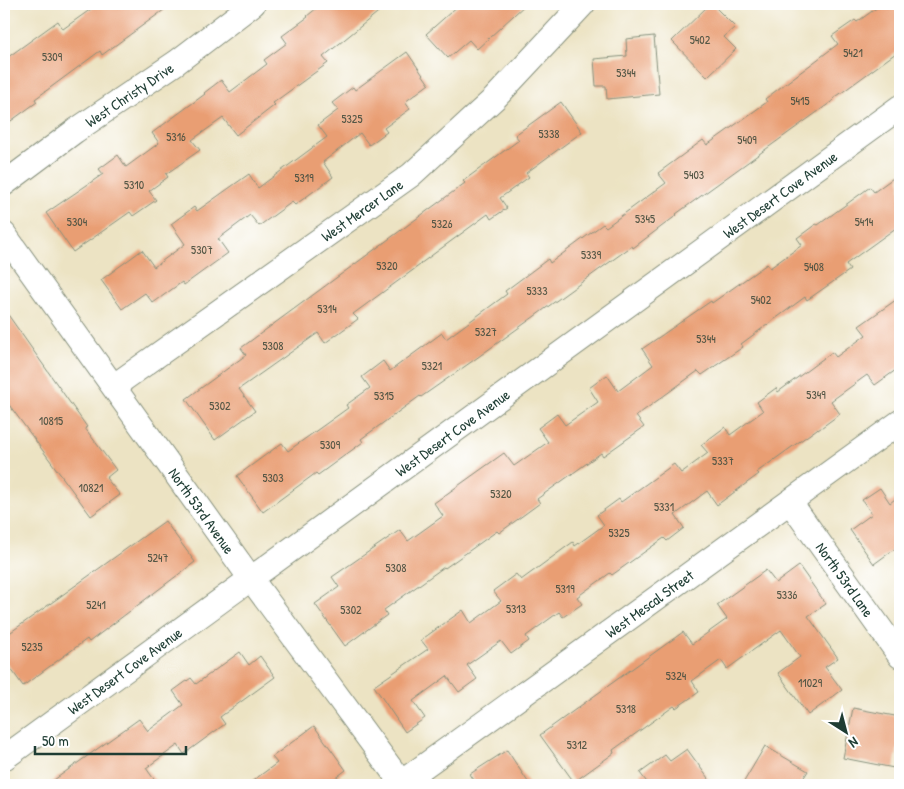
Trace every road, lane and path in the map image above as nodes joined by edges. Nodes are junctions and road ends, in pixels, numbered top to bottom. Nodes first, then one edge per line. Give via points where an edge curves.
1 (252, 4) edge
2 (583, 4) edge
3 (900, 108) edge
4 (4, 184) edge
5 (4, 234) edge
6 (114, 386) junction
7 (900, 422) edge
8 (790, 502) junction
9 (251, 579) junction
10 (900, 656) edge
11 (4, 758) edge
12 (401, 784) edge

1 - 4 street, West Christy Drive via 177,62
2 - 6 street, West Mercer Lane via 495,98 411,175
3 - 9 street, West Desert Cove Avenue
5 - 6 street, North 53rd Avenue
6 - 9 street, North 53rd Avenue
7 - 8 street, West Mescal Street
8 - 10 street, North 53rd Lane
8 - 12 street, West Mescal Street
9 - 11 street, West Desert Cove Avenue
9 - 12 street, North 53rd Avenue

